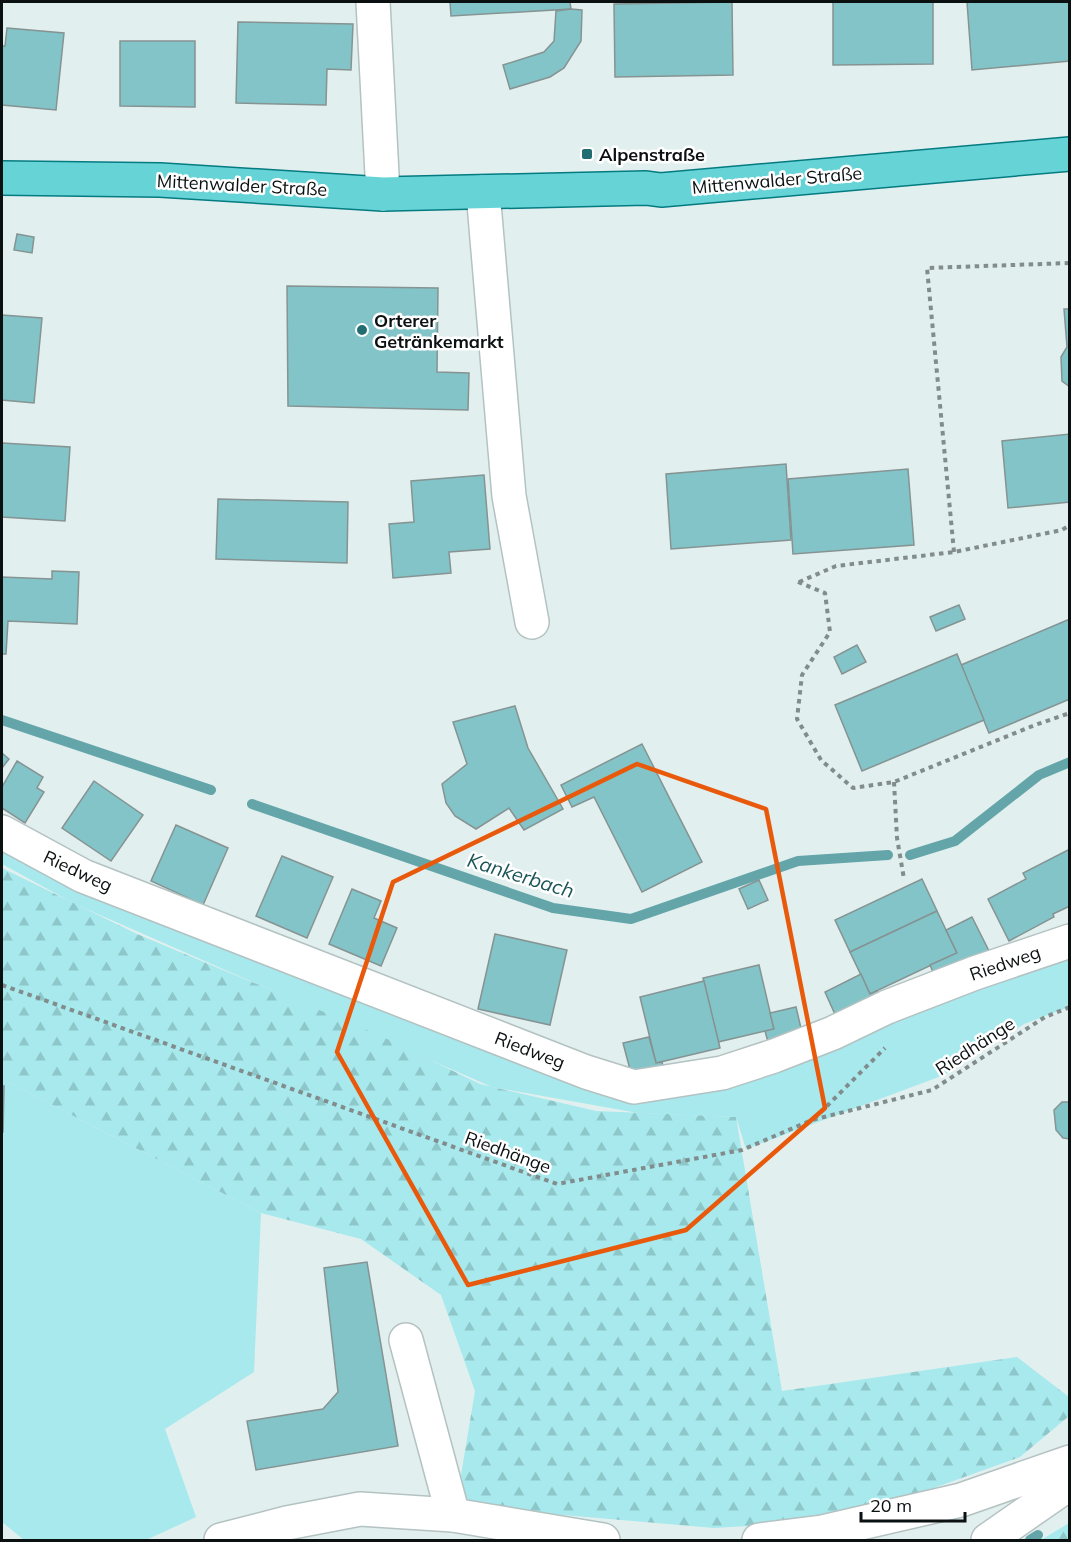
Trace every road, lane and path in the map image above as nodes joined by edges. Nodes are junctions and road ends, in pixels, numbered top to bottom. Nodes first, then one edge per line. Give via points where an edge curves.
1 (373, 2) edge
2 (1070, 154) edge
3 (2, 178) edge
4 (483, 192) junction
5 (383, 194) junction
6 (1070, 263) edge
7 (1070, 525) edge
8 (954, 552) junction
9 (532, 622) dead end
10 (1070, 713) edge
11 (894, 782) junction
12 (2, 832) edge
13 (904, 879) dead end
14 (1070, 941) edge
15 (2, 985) edge
16 (1070, 1007) edge
17 (886, 1047) dead end
18 (812, 1120) junction
19 (406, 1340) dead end
20 (1070, 1462) edge
21 (1070, 1484) edge
22 (453, 1515) junction
23 (221, 1540) edge
24 (603, 1540) edge
25 (759, 1540) edge
26 (988, 1540) edge

1 - 5 street
2 - 4 main road, Mittenwalder Straße via 661,190
3 - 5 main road, Mittenwalder Straße via 160,180
4 - 5 main road, Mittenwalder Straße
4 - 9 street via 509,496
6 - 8 path via 927,268
7 - 8 path via 1062,531
8 - 11 path via 836,566 798,582 825,593 830,632 802,675 797,719 821,760 853,788
10 - 11 path
11 - 13 path
12 - 14 street, Riedweg via 83,876 586,1072 634,1087 722,1073 774,1056 887,1007
15 - 18 path, Riedhänge via 557,1184 742,1150
16 - 18 path, Riedhänge via 1045,1017 932,1090
17 - 18 path
19 - 22 street
20 - 25 street via 961,1500 822,1532
21 - 26 street
22 - 23 street via 360,1509
22 - 24 street

